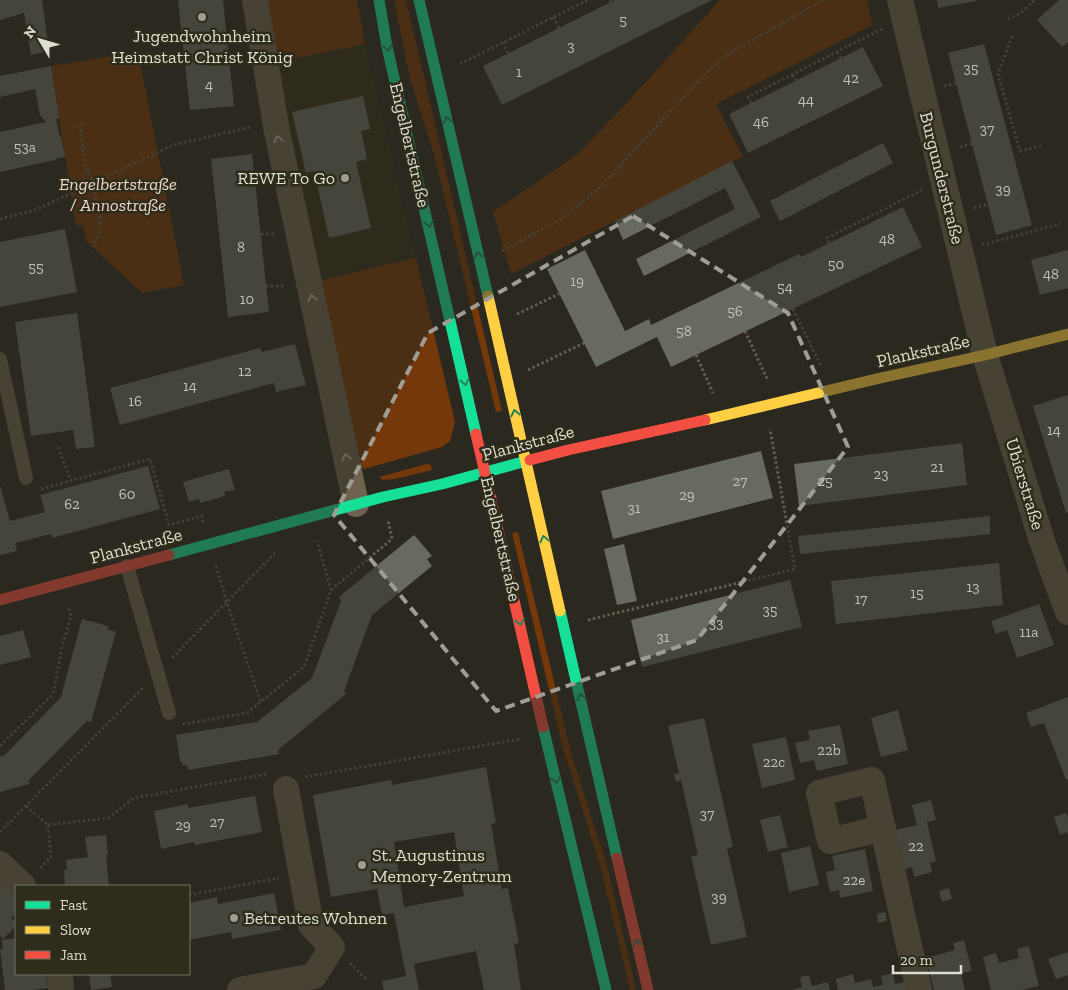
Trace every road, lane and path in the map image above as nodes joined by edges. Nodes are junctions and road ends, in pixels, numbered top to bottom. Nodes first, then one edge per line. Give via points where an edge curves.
1 (256, 0) edge
2 (379, 0) edge
3 (420, 0) edge
4 (588, 0) edge
5 (823, 0) edge
6 (1035, 0) edge
7 (902, 9) edge
8 (553, 17) junction
9 (1008, 19) dead end
10 (559, 28) dead end
11 (1012, 36) dead end
12 (503, 42) junction
13 (837, 52) junction
14 (508, 53) dead end
15 (841, 58) dead end
16 (792, 74) junction
17 (437, 76) junction
18 (796, 80) dead end
19 (751, 103) dead end
20 (275, 121) junction
21 (80, 124) dead end
22 (1041, 146) dead end
23 (942, 179) junction
24 (93, 182) junction
25 (873, 215) junction
26 (0, 219) edge
27 (876, 220) dead end
28 (1060, 224) dead end
29 (829, 243) dead end
30 (93, 247) dead end
31 (960, 251) junction
32 (480, 262) junction
33 (559, 294) dead end
34 (793, 309) dead end
35 (495, 324) junction
36 (745, 331) dead end
37 (1068, 334) edge
38 (584, 343) dead end
39 (696, 355) dead end
40 (985, 355) junction
41 (0, 359) edge
42 (508, 380) junction
43 (832, 390) junction
44 (778, 403) junction
45 (766, 406) junction
46 (724, 416) junction
47 (58, 447) dead end
48 (526, 460) junction
49 (485, 472) junction
50 (26, 478) dead end
51 (71, 481) junction
52 (46, 488) dead end
53 (383, 498) junction
54 (356, 504) junction
55 (310, 516) junction
56 (209, 544) junction
57 (127, 566) junction
58 (62, 584) junction
59 (331, 590) junction
60 (0, 600) edge
61 (1068, 612) edge
62 (564, 625) junction
63 (261, 703) junction
64 (169, 713) joint
65 (546, 735) junction
66 (0, 746) edge
67 (285, 785) junction
68 (48, 826) junction
69 (883, 828) dead end
70 (0, 832) edge
71 (0, 864) edge
72 (302, 874) junction
73 (21, 885) edge
74 (23, 885) edge
75 (190, 895) edge
76 (60, 975) edge
77 (61, 990) edge
78 (240, 990) edge
79 (606, 990) edge
80 (648, 990) edge
81 (918, 990) edge

1 - 20 street
2 -> 49 main road, Engelbertstraße
3 - 17 main road
4 - 8 path
5 - 32 path via 732,52 712,67 597,190 560,220
6 - 9 path
7 - 13 path
7 - 23 street, Burgunderstraße
8 - 10 path
8 - 12 path
11 - 22 path via 998,74 1020,151
12 - 14 path
12 - 17 path
13 - 15 path
13 - 16 path
16 - 18 path
16 - 19 path via 748,97
32 -> 17 main road
20 - 24 path via 173,145
54 -> 20 street
21 - 24 path via 85,163
23 - 25 path
23 - 31 street, Burgunderstraße
24 - 26 path via 38,210
24 - 30 path via 100,222
25 - 27 path
25 - 29 path via 827,238
28 - 31 path
31 - 40 street, Burgunderstraße
32 - 35 main road
33 - 35 path
34 - 43 path
35 - 42 main road
36 - 44 path
37 - 40 main road, Plankstraße
38 - 42 path
39 - 46 path
40 - 43 main road, Plankstraße
40 - 61 street, Ubierstraße via 1042,541
41 - 50 lane
48 -> 42 main road
43 - 44 main road, Plankstraße
44 - 45 main road, Plankstraße
45 - 46 main road, Plankstraße
45 - 62 path via 795,570
46 - 48 main road, Plankstraße
47 - 51 path
48 - 49 main road, Plankstraße
62 -> 48 main road
49 - 53 main road, Plankstraße
49 -> 65 main road, Engelbertstraße
51 - 52 path
51 - 56 path via 150,460 169,525 202,516
53 - 54 main road, Plankstraße
53 - 59 path via 392,539
54 - 55 main road, Plankstraße
55 - 56 main road, Plankstraße
55 - 59 path
56 - 57 main road, Plankstraße
56 - 63 path
57 - 58 main road, Plankstraße
57 - 64 lane
58 - 60 main road, Plankstraße
58 - 66 path via 71,616 53,694
59 - 63 path via 304,667
80 -> 62 main road
63 - 64 path via 247,713 184,724
65 - 67 path
65 -> 79 main road, Engelbertstraße
67 - 68 path via 282,771 134,798 108,818
67 - 72 street
68 - 70 path via 26,806
68 - 74 path via 51,857
69 - 81 street
71 - 73 street
72 - 75 path
72 - 78 street via 311,925 332,947 314,976
76 - 77 street

